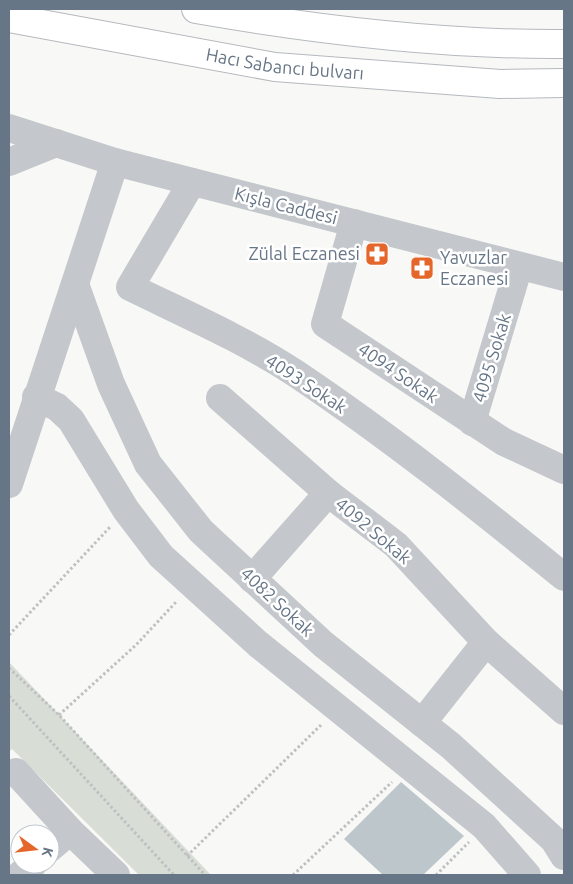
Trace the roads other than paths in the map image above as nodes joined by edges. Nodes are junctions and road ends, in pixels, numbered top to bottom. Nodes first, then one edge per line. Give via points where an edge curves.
1 (196, 9) edge
2 (9, 18) edge
3 (564, 44) edge
4 (564, 83) edge
5 (9, 128) edge
6 (56, 143) junction
7 (9, 162) edge
8 (115, 162) junction
9 (192, 182) junction
10 (354, 223) junction
11 (520, 266) junction
12 (564, 277) edge
13 (75, 284) junction
14 (36, 397) junction
15 (220, 398) dead end
16 (472, 422) junction
17 (563, 463) edge
18 (9, 484) edge
19 (328, 494) junction
20 (564, 577) edge
21 (252, 579) junction
22 (486, 642) junction
23 (564, 710) edge
24 (422, 723) junction
25 (16, 772) dead end
26 (70, 830) junction
27 (60, 839) edge
28 (562, 848) edge
29 (116, 875) edge
30 (527, 875) edge

1 - 3 main road via 300,26 496,45
2 - 4 main road, Hacı Sabancı bulvarı via 275,67 500,84
5 - 6 street, Kışla Caddesi
6 - 7 street
6 - 8 street, Kışla Caddesi
8 - 9 street, Kışla Caddesi
8 - 13 street
9 - 10 street, Kışla Caddesi
9 - 20 street, 4093 Sokak via 130,287 216,328 294,372 456,488
10 - 11 street, Kışla Caddesi
10 - 16 street, 4094 Sokak via 324,324
11 - 12 street, Kışla Caddesi
11 - 16 street, 4095 Sokak
13 - 14 street
13 - 21 street, 4082 Sokak via 111,384 148,464 201,532
14 - 18 street
14 - 30 street via 57,407 71,420 126,510 161,556 258,644 484,826
15 - 19 street, 4092 Sokak
16 - 17 street, 4094 Sokak via 504,442
19 - 21 street
19 - 22 street, 4092 Sokak via 396,545
21 - 24 street, 4082 Sokak via 323,644
22 - 23 street, 4092 Sokak
22 - 24 street
24 - 28 street, 4082 Sokak
25 - 26 street
26 - 27 street
26 - 29 street

